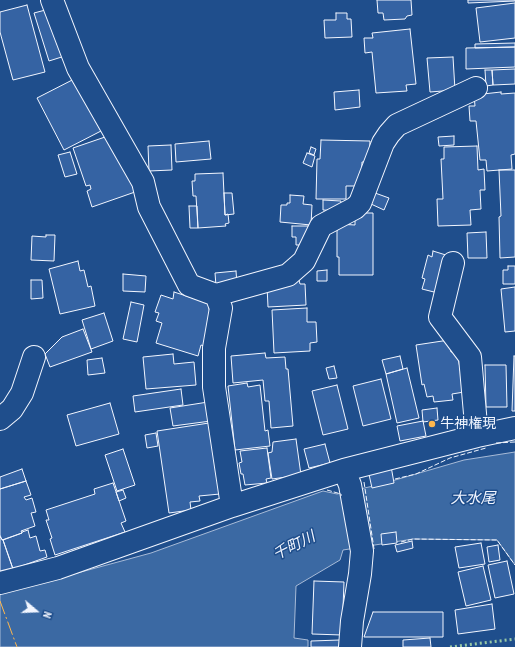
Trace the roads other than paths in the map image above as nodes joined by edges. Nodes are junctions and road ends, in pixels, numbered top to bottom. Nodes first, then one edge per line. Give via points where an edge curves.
1 (52, 0) edge
2 (476, 88) dead end
3 (453, 263) dead end
4 (216, 295) junction
5 (34, 357) dead end
6 (0, 419) edge
7 (515, 428) edge
8 (477, 436) junction
9 (347, 477) junction
10 (232, 506) junction
11 (0, 583) edge
12 (350, 647) edge

1 - 4 street via 78,68 143,182 149,207 189,284
2 - 4 street via 397,125 383,143 360,203 321,226 304,261 288,275
3 - 8 street via 440,317 470,357
4 - 10 street via 221,308 214,348 214,386
5 - 6 street via 22,393 12,409
7 - 8 street
8 - 9 street
9 - 10 street
9 - 12 street via 362,551
10 - 11 street via 58,568

